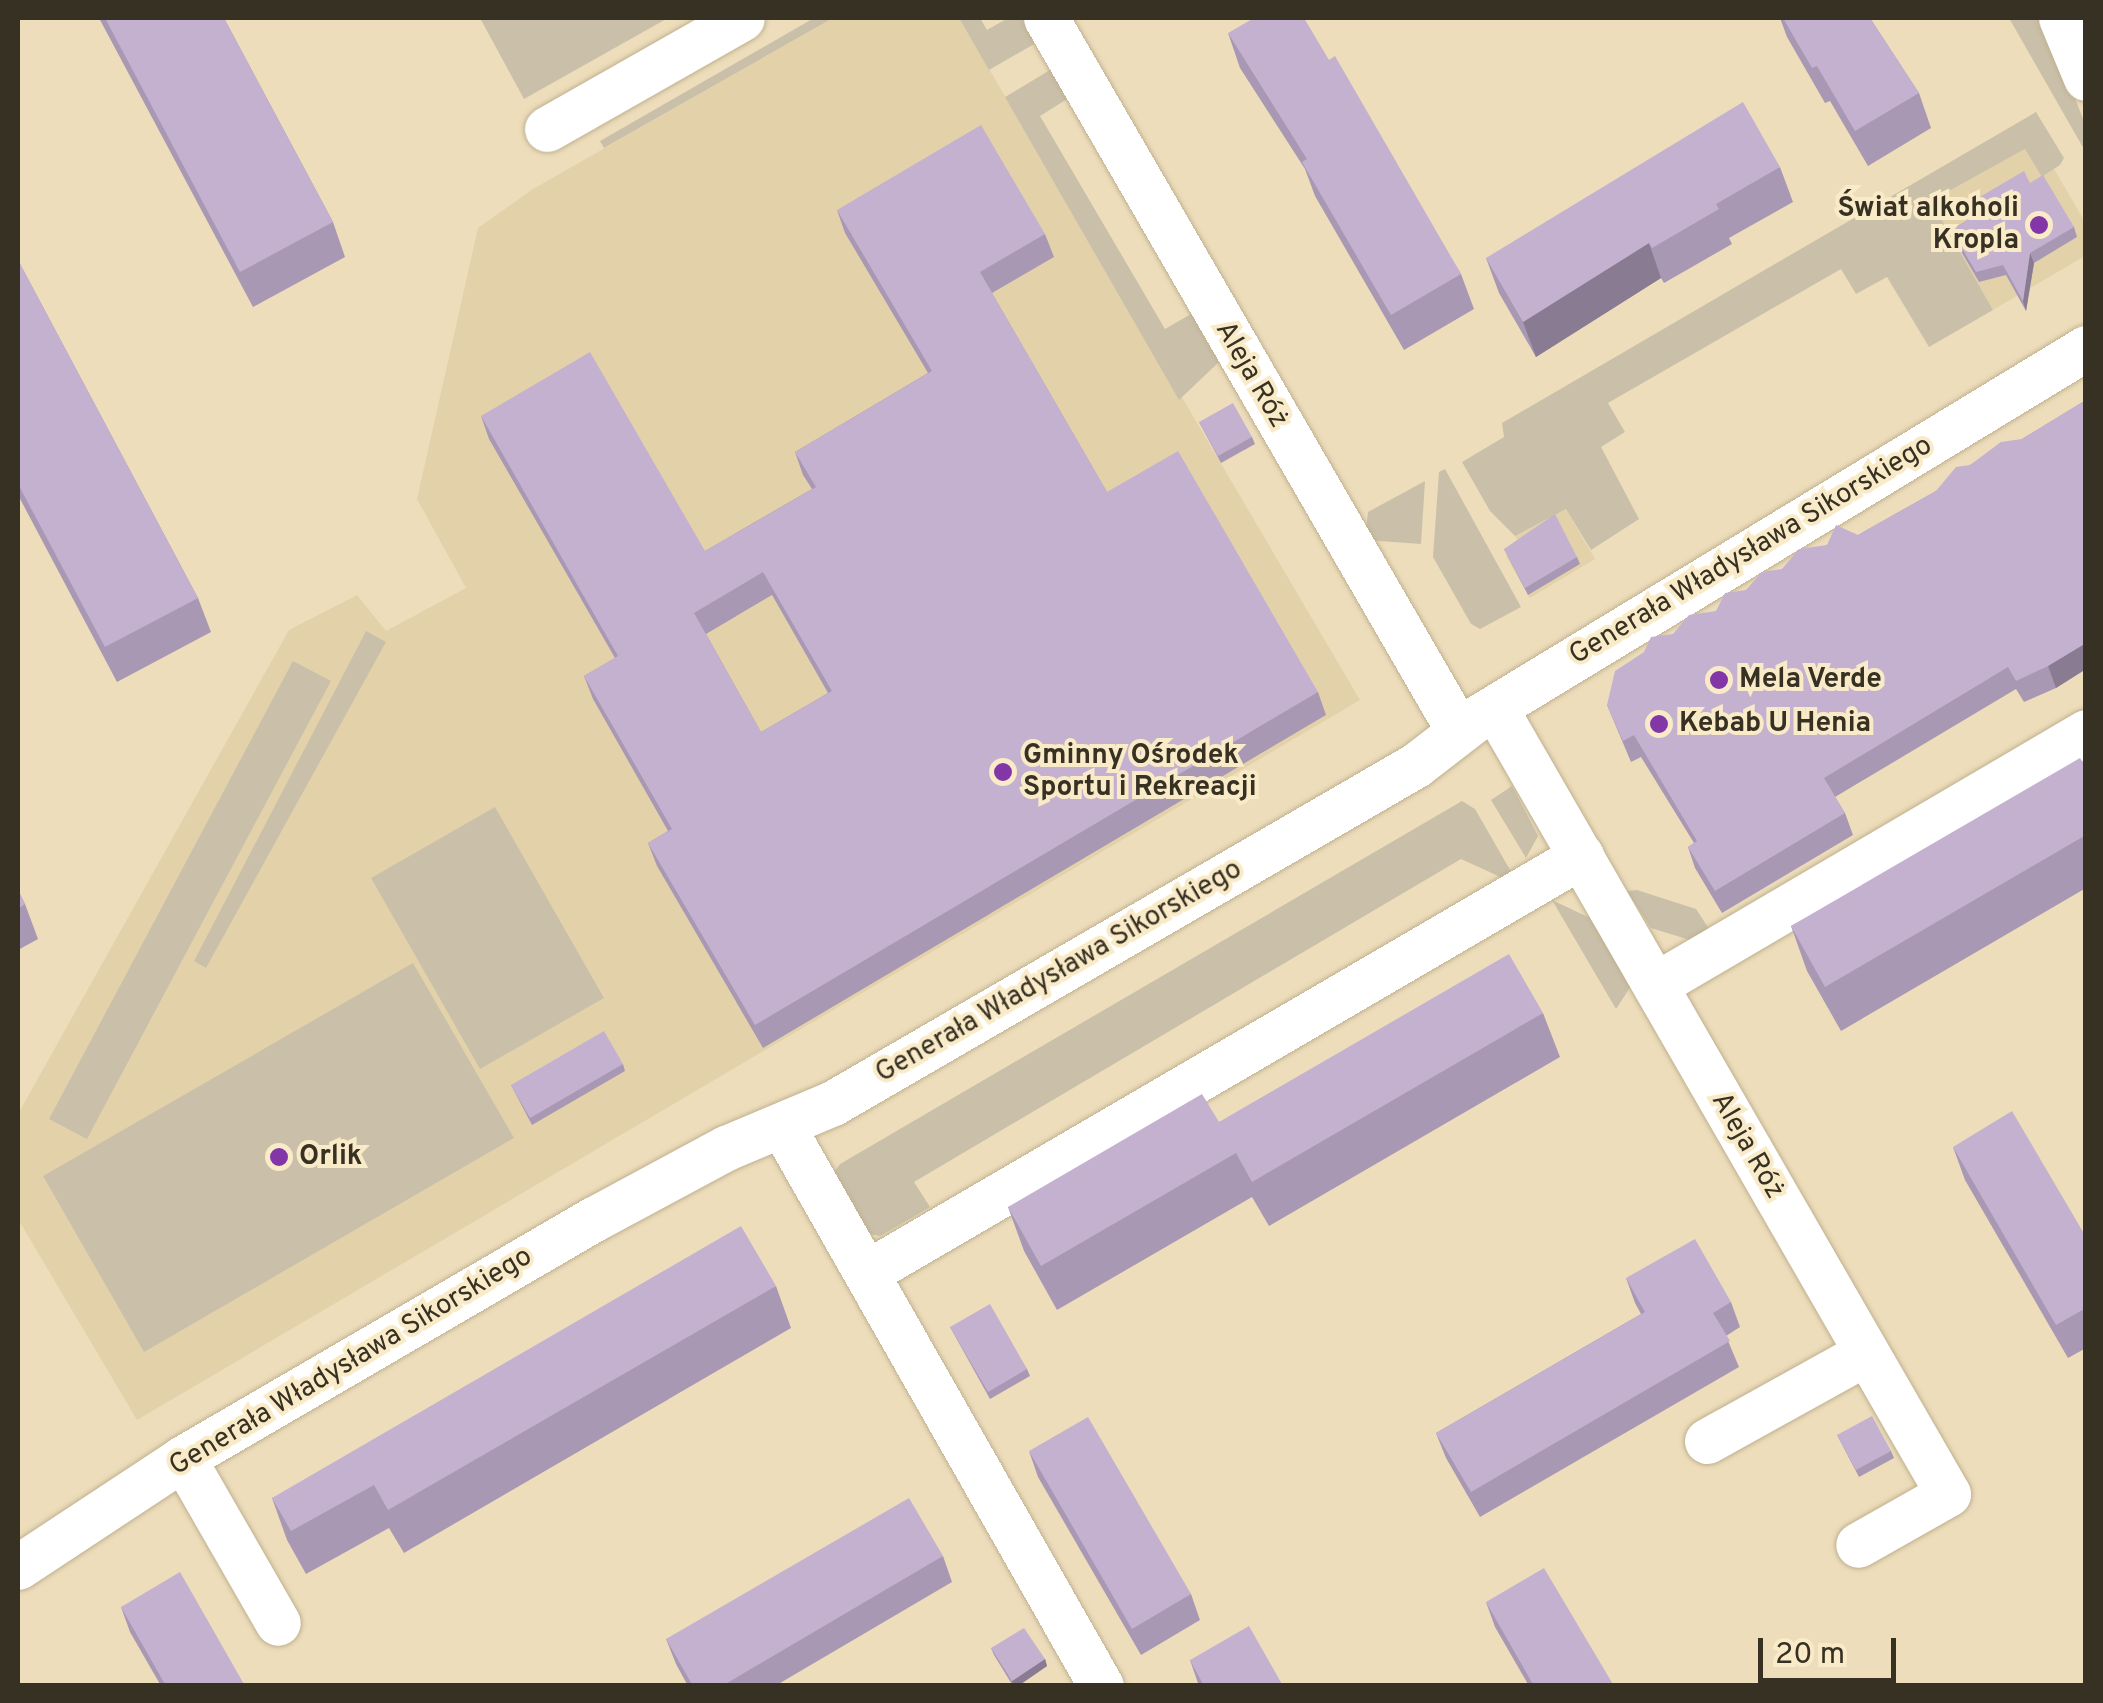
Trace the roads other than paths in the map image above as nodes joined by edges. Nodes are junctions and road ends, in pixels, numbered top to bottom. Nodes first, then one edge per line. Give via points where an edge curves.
1 (742, 18) edge
2 (1046, 18) edge
3 (2061, 18) edge
4 (2086, 78) edge
5 (546, 129) dead end
6 (2086, 348) edge
7 (1476, 719) junction
8 (2086, 732) edge
9 (1580, 856) junction
10 (1654, 985) junction
11 (784, 1128) junction
12 (866, 1272) junction
13 (1866, 1353) junction
14 (1708, 1442) dead end
15 (183, 1458) junction
16 (1858, 1546) dead end
17 (18, 1568) edge
18 (278, 1623) dead end
19 (1101, 1686) edge

1 - 5 street
2 - 7 street, Aleja Róż
3 - 4 street
6 - 7 street, Generała Władysława Sikorskiego
7 - 9 street, Aleja Róż
7 - 11 street, Generała Władysława Sikorskiego via 1416,765
8 - 10 street
9 - 10 street, Aleja Róż
9 - 12 street
10 - 13 street, Aleja Róż
11 - 12 street
11 - 15 street, Generała Władysława Sikorskiego via 726,1148 594,1219
12 - 19 street
13 - 14 street
13 - 16 street, Aleja Róż via 1948,1494
15 - 17 street, Generała Władysława Sikorskiego
15 - 18 street

